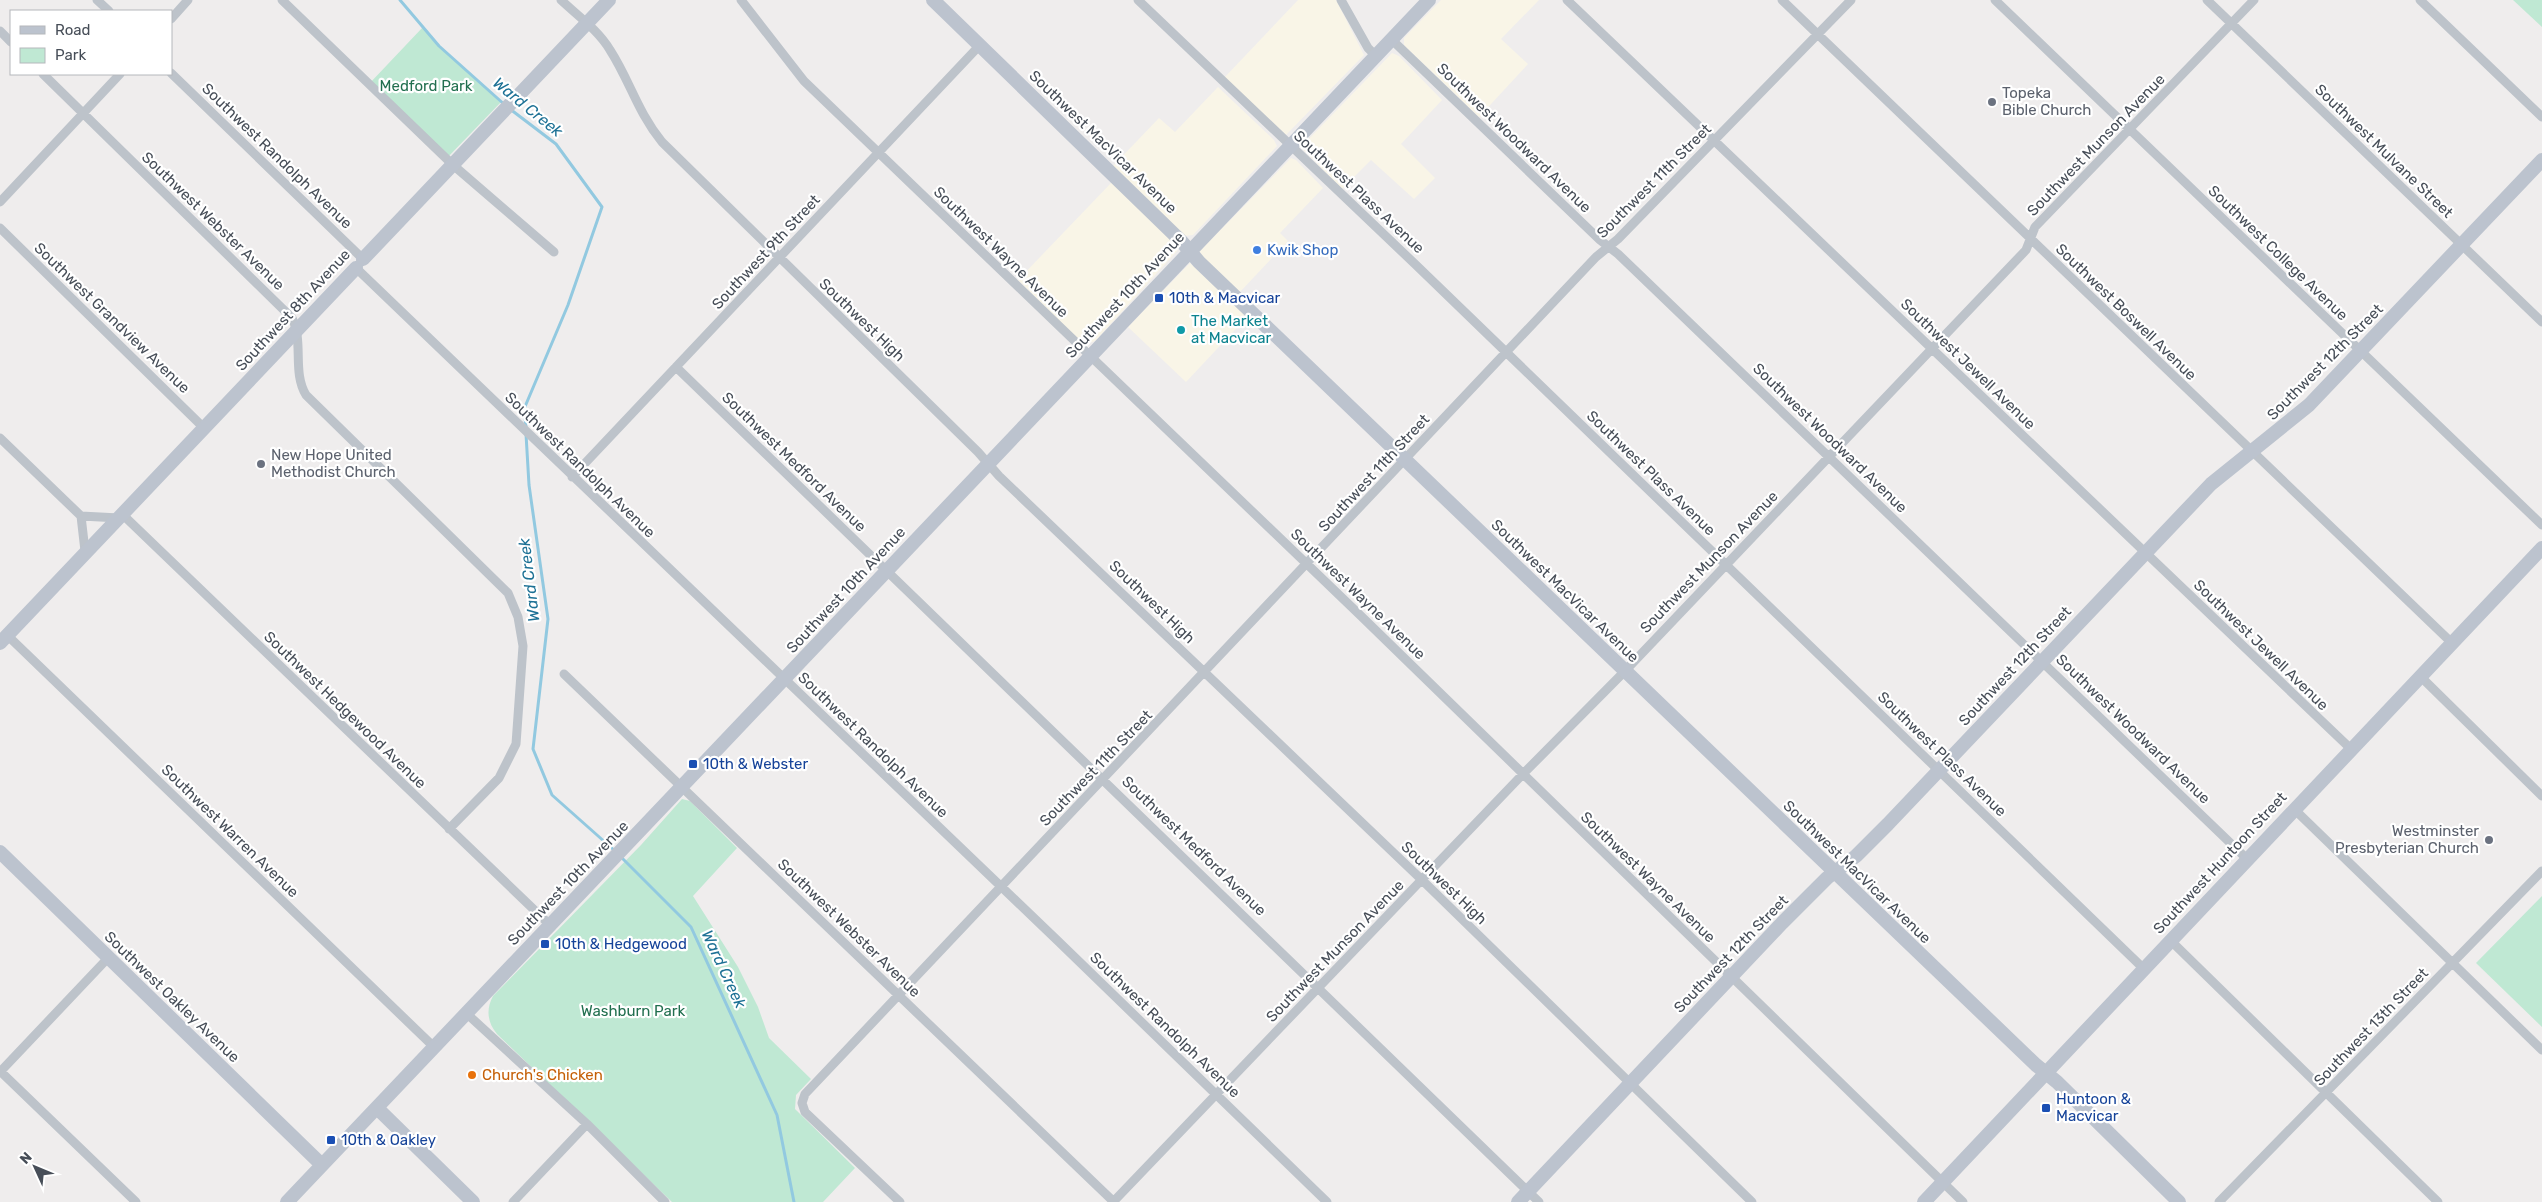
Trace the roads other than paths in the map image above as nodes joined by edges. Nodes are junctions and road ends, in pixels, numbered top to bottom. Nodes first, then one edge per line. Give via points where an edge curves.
1 (97, 0) edge
2 (188, 0) edge
3 (282, 0) edge
4 (561, 0) edge
5 (610, 0) edge
6 (741, 0) edge
7 (933, 0) edge
8 (1138, 0) edge
9 (1342, 0) edge
10 (1429, 0) edge
11 (1567, 0) edge
12 (1782, 0) edge
13 (1851, 0) edge
14 (1994, 0) edge
15 (2207, 0) edge
16 (2254, 0) edge
17 (2420, 0) edge
18 (108, 10) edge
19 (172, 18) edge
20 (2232, 23) junction
21 (587, 24) junction
22 (0, 31) edge
23 (1818, 35) junction
24 (1391, 39) junction
25 (10, 41) edge
26 (980, 45) junction
27 (1375, 55) junction
28 (172, 74) edge
29 (44, 75) edge
30 (119, 75) edge
31 (83, 113) junction
32 (2542, 117) edge
33 (2129, 129) junction
34 (1714, 140) junction
35 (1289, 146) junction
36 (878, 153) junction
37 (2542, 160) edge
38 (453, 166) junction
39 (0, 202) edge
40 (0, 228) edge
41 (2030, 239) junction
42 (2462, 244) junction
43 (1609, 247) junction
44 (1189, 250) junction
45 (554, 252) dead end
46 (778, 258) junction
47 (359, 264) junction
48 (2542, 322) edge
49 (296, 330) junction
50 (1931, 348) junction
51 (2361, 352) junction
52 (1506, 354) junction
53 (1089, 356) junction
54 (676, 367) junction
55 (204, 428) junction
56 (0, 438) edge
57 (2252, 452) junction
58 (1830, 456) junction
59 (1405, 460) junction
60 (989, 463) junction
61 (572, 477) junction
62 (81, 516) junction
63 (120, 516) junction
64 (2542, 525) edge
65 (2542, 548) edge
66 (85, 551) junction
67 (2145, 553) junction
68 (1307, 564) junction
69 (1726, 565) junction
70 (886, 571) junction
71 (4, 639) edge
72 (2452, 643) junction
73 (2043, 661) junction
74 (1625, 671) junction
75 (1205, 672) junction
76 (564, 674) dead end
77 (2420, 676) junction
78 (784, 680) junction
79 (2351, 750) junction
80 (1939, 770) junction
81 (1522, 775) junction
82 (1104, 779) junction
83 (682, 788) junction
84 (2542, 796) edge
85 (2294, 809) junction
86 (449, 829) junction
87 (0, 852) edge
88 (2247, 859) junction
89 (2542, 871) edge
90 (1834, 872) junction
91 (1422, 880) junction
92 (1002, 886) junction
93 (550, 925) junction
94 (2170, 940) junction
95 (108, 958) junction
96 (2453, 963) junction
97 (2144, 968) junction
98 (1732, 977) junction
99 (1320, 987) junction
100 (900, 994) junction
101 (466, 1013) junction
102 (434, 1047) junction
103 (2542, 1050) edge
104 (0, 1072) edge
105 (2045, 1073) junction
106 (1630, 1083) junction
107 (2327, 1093) junction
108 (1217, 1095) junction
109 (376, 1108) junction
110 (587, 1124) junction
111 (322, 1165) junction
112 (1943, 1182) junction
113 (1528, 1191) junction
114 (136, 1202) edge
115 (288, 1202) edge
116 (473, 1202) edge
117 (513, 1202) edge
118 (665, 1202) edge
119 (900, 1202) edge
120 (1114, 1202) edge
121 (1327, 1202) edge
122 (1518, 1202) edge
123 (1540, 1202) edge
124 (1752, 1202) edge
125 (1924, 1202) edge
126 (1963, 1202) edge
127 (2179, 1202) edge
128 (2219, 1202) edge
129 (2438, 1202) edge

1 - 18 street
2 - 19 street
3 - 38 street
4 - 21 street, Southwest High
5 - 21 main road, Southwest 8th Avenue
6 - 36 street, Southwest Wayne Avenue via 804,81
7 - 26 main road, Southwest MacVicar Avenue
8 - 35 street, Southwest Plass Avenue
9 - 27 street
10 - 24 main road, Southwest 10th Avenue
11 - 34 street, Southwest Jewell Avenue
12 - 23 street, Southwest Boswell Avenue
13 - 23 street, Southwest 11th Street
14 - 33 street, Southwest College Avenue
15 - 20 street, Southwest Mulvane Street
16 - 20 street, Southwest Munson Avenue
17 - 32 street
20 - 33 street, Southwest Munson Avenue
20 - 42 street, Southwest Mulvane Street
21 - 38 main road, Southwest 8th Avenue
21 - 46 street, Southwest High via 610,50 642,115 662,142
22 - 25 street
23 - 34 street, Southwest 11th Street
23 - 41 street, Southwest Boswell Avenue
24 - 27 main road, Southwest 10th Avenue
24 - 43 street, Southwest Woodward Avenue
26 - 36 street, Southwest 9th Street
26 - 44 main road, Southwest MacVicar Avenue
27 - 35 main road, Southwest 10th Avenue
28 - 47 street, Southwest Randolph Avenue
29 - 31 street, Southwest Webster Avenue
30 - 31 street
31 - 39 street
31 - 49 street, Southwest Webster Avenue via 292,318
33 - 41 street, Southwest Munson Avenue via 2036,227
33 - 51 street, Southwest College Avenue
34 - 43 street, Southwest 11th Street
34 - 50 street, Southwest Jewell Avenue
35 - 44 main road, Southwest 10th Avenue
35 - 52 street, Southwest Plass Avenue
36 - 46 street, Southwest 9th Street
36 - 53 street, Southwest Wayne Avenue
37 - 42 main road, Southwest 12th Street
38 - 45 street
38 - 47 main road, Southwest 8th Avenue
40 - 55 street, Southwest Grandview Avenue
41 - 50 street, Southwest Munson Avenue via 2026,250
41 - 57 street, Southwest Boswell Avenue
42 - 48 street, Southwest Mulvane Street
42 - 51 main road, Southwest 12th Street
43 - 52 street, Southwest 11th Street
43 - 58 street, Southwest Woodward Avenue
44 - 53 main road, Southwest 10th Avenue
44 - 59 main road, Southwest MacVicar Avenue
46 - 54 street, Southwest 9th Street
46 - 60 street, Southwest High
47 - 49 main road, Southwest 8th Avenue
47 - 61 street, Southwest Randolph Avenue
49 - 55 main road, Southwest 8th Avenue
49 - 86 street, Southwest Webster Avenue via 301,383 306,395 498,581 508,593 522,629 516,744 512,755 499,778
50 - 58 street, Southwest Munson Avenue
50 - 67 street, Southwest Jewell Avenue
51 - 57 main road, Southwest 12th Street via 2298,416
51 - 64 street, Southwest College Avenue
52 - 59 street, Southwest 11th Street
52 - 69 street, Southwest Plass Avenue
53 - 60 main road, Southwest 10th Avenue
53 - 68 street, Southwest Wayne Avenue
54 - 61 street, Southwest 9th Street
54 - 70 street, Southwest Medford Avenue
55 - 63 main road, Southwest 8th Avenue
56 - 62 street
57 - 67 main road, Southwest 12th Street via 2211,484
57 - 72 street, Southwest Boswell Avenue
58 - 69 street, Southwest Munson Avenue
58 - 73 street, Southwest Woodward Avenue
59 - 68 street, Southwest 11th Street
59 - 74 main road, Southwest MacVicar Avenue
60 - 70 main road, Southwest 10th Avenue
60 - 75 street, Southwest High
61 - 78 street, Southwest Randolph Avenue
62 - 63 street
62 - 66 street
63 - 66 main road, Southwest 8th Avenue
63 - 86 street, Southwest Hedgewood Avenue
65 - 72 main road, Southwest Huntoon Street
66 - 71 main road, Southwest 8th Avenue
67 - 73 main road, Southwest 12th Street
67 - 79 street, Southwest Jewell Avenue
68 - 75 street, Southwest 11th Street
68 - 81 street, Southwest Wayne Avenue
69 - 74 street, Southwest Munson Avenue
69 - 80 street, Southwest Plass Avenue
70 - 78 main road, Southwest 10th Avenue
70 - 82 street, Southwest Medford Avenue
71 - 102 street, Southwest Warren Avenue
72 - 77 main road, Southwest Huntoon Street
73 - 80 main road, Southwest 12th Street
73 - 88 street, Southwest Woodward Avenue
74 - 81 street, Southwest Munson Avenue
74 - 90 main road, Southwest MacVicar Avenue
75 - 82 street, Southwest 11th Street
75 - 91 street, Southwest High
76 - 83 street, Southwest Webster Avenue
77 - 79 main road, Southwest Huntoon Street
77 - 84 street
78 - 83 main road, Southwest 10th Avenue
78 - 92 street, Southwest Randolph Avenue
79 - 85 main road, Southwest Huntoon Street
80 - 90 main road, Southwest 12th Street via 1856,856
80 - 97 street, Southwest Plass Avenue
81 - 91 street, Southwest Munson Avenue
81 - 98 street, Southwest Wayne Avenue
82 - 92 street, Southwest 11th Street
82 - 99 street, Southwest Medford Avenue
83 - 93 main road, Southwest 10th Avenue
83 - 100 street, Southwest Webster Avenue
85 - 88 main road, Southwest Huntoon Street
85 - 96 street
86 - 93 street, Southwest Hedgewood Avenue
87 - 95 main road, Southwest Oakley Avenue
88 - 94 main road, Southwest Huntoon Street
89 - 96 street, Southwest 13th Street
90 - 98 main road, Southwest 12th Street
90 - 105 main road, Southwest MacVicar Avenue
91 - 99 street, Southwest Munson Avenue
91 - 106 street, Southwest High
92 - 100 street, Southwest 11th Street
92 - 108 street, Southwest Randolph Avenue
93 - 101 main road, Southwest 10th Avenue
94 - 97 main road, Southwest Huntoon Street
94 - 107 street
95 - 104 street
95 - 111 main road, Southwest Oakley Avenue
96 - 103 street
96 - 107 street, Southwest 13th Street
97 - 105 main road, Southwest Huntoon Street
98 - 106 main road, Southwest 12th Street
98 - 112 street, Southwest Wayne Avenue
99 - 108 street, Southwest Munson Avenue
99 - 113 street, Southwest Medford Avenue
100 - 119 street, Southwest 11th Street via 805,1094 802,1103 806,1112
100 - 120 street, Southwest Webster Avenue
101 - 102 main road, Southwest 10th Avenue
101 - 110 street
102 - 109 main road, Southwest 10th Avenue
104 - 114 street
105 - 112 main road, Southwest Huntoon Street
105 - 127 main road, Southwest MacVicar Avenue
106 - 113 main road, Southwest 12th Street
106 - 124 street, Southwest High
107 - 128 street, Southwest 13th Street
107 - 129 street
108 - 120 street, Southwest Munson Avenue
108 - 121 street, Southwest Randolph Avenue
109 - 111 main road, Southwest 10th Avenue
109 - 116 main road
110 - 117 street
110 - 118 street
111 - 115 main road, Southwest 10th Avenue
112 - 125 main road, Southwest Huntoon Street
112 - 126 street, Southwest Wayne Avenue
113 - 122 main road, Southwest 12th Street
113 - 123 street, Southwest Medford Avenue

